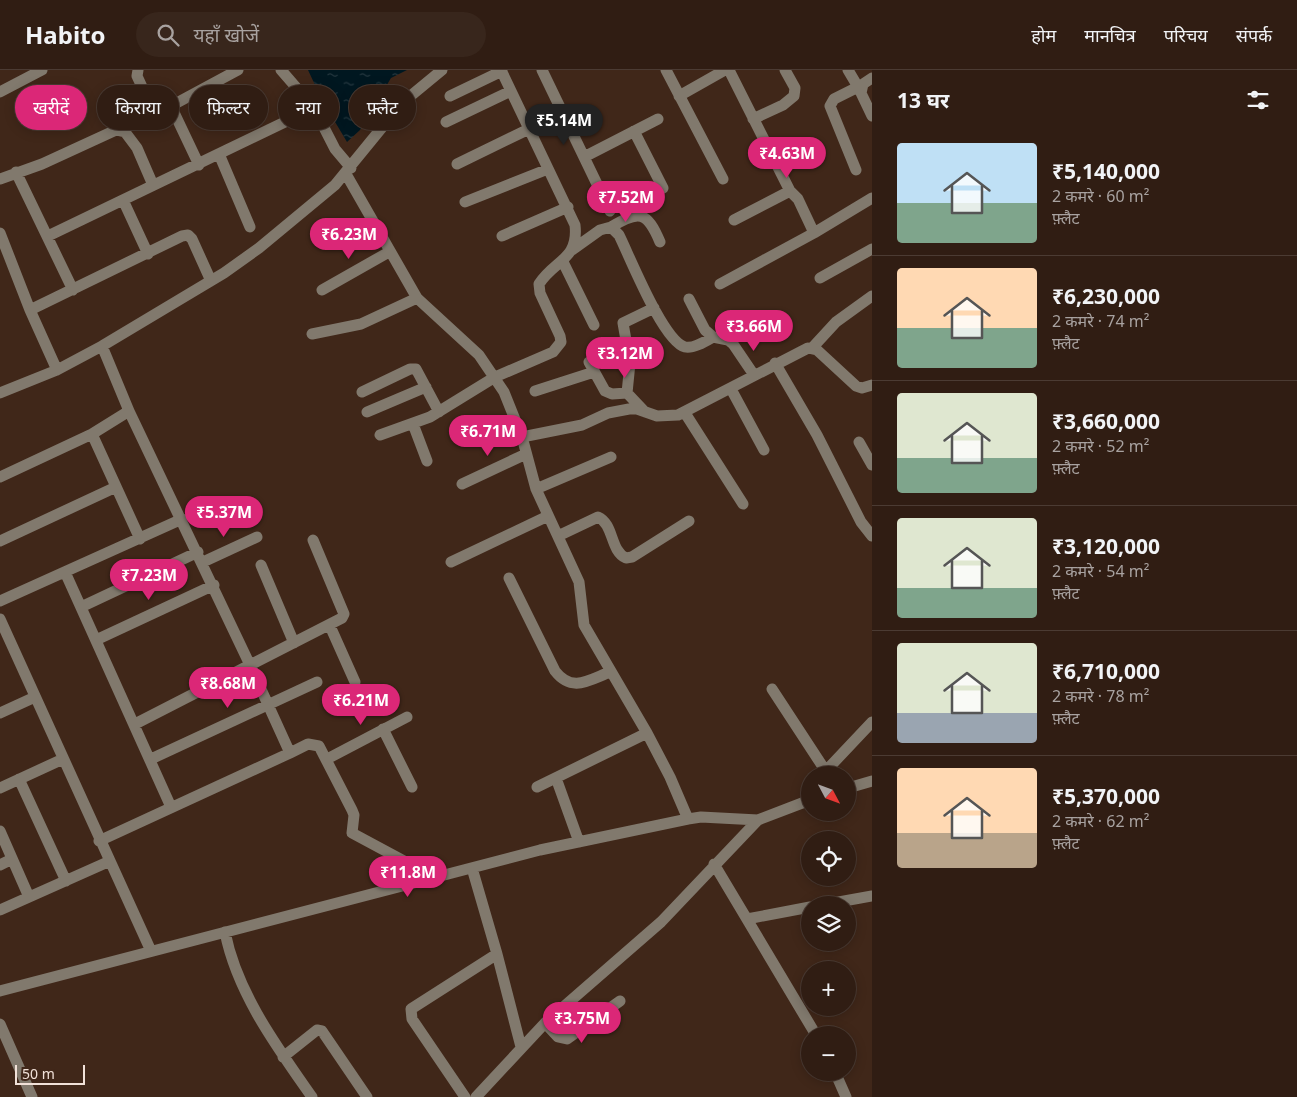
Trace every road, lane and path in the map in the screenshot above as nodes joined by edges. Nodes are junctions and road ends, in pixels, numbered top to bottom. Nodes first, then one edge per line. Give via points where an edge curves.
1 (42, 70) edge
2 (138, 70) edge
3 (238, 70) edge
4 (281, 70) edge
5 (442, 70) edge
6 (502, 70) edge
7 (542, 70) edge
8 (666, 70) edge
9 (727, 70) edge
10 (785, 70) edge
11 (848, 70) edge
12 (872, 78) edge
13 (141, 85) edge
14 (294, 85) edge
15 (859, 90) junction
16 (0, 92) edge
17 (511, 92) junction
18 (450, 96) dead end
19 (679, 96) junction
20 (179, 102) edge
21 (872, 116) edge
22 (658, 119) dead end
23 (753, 119) junction
24 (446, 122) dead end
25 (179, 123) edge
26 (278, 125) edge
27 (529, 129) junction
28 (325, 130) edge
29 (634, 132) junction
30 (218, 154) junction
31 (584, 157) junction
32 (457, 164) dead end
33 (199, 165) junction
34 (548, 169) junction
35 (856, 170) dead end
36 (349, 171) junction
37 (16, 172) junction
38 (0, 179) edge
39 (723, 179) dead end
40 (153, 185) junction
41 (663, 188) dead end
42 (790, 191) junction
43 (872, 198) edge
44 (123, 200) junction
45 (465, 202) dead end
46 (568, 207) junction
47 (610, 211) dead end
48 (734, 220) dead end
49 (250, 227) dead end
50 (610, 227) junction
51 (0, 233) edge
52 (814, 233) junction
53 (48, 236) junction
54 (502, 236) dead end
55 (660, 242) dead end
56 (872, 249) edge
57 (572, 251) junction
58 (389, 252) junction
59 (148, 254) junction
60 (563, 262) junction
61 (820, 278) dead end
62 (210, 281) junction
63 (720, 284) dead end
64 (73, 290) junction
65 (322, 290) dead end
66 (872, 296) edge
67 (418, 298) junction
68 (689, 299) dead end
69 (654, 308) junction
70 (30, 310) junction
71 (594, 325) dead end
72 (312, 334) dead end
73 (714, 337) junction
74 (102, 346) junction
75 (813, 348) junction
76 (775, 363) junction
77 (58, 370) junction
78 (754, 375) junction
79 (495, 377) junction
80 (872, 385) edge
81 (426, 387) junction
82 (730, 389) junction
83 (535, 391) dead end
84 (362, 392) dead end
85 (0, 393) edge
86 (627, 393) junction
87 (129, 411) junction
88 (367, 412) dead end
89 (439, 412) junction
90 (645, 412) junction
91 (685, 413) junction
92 (413, 424) junction
93 (92, 434) junction
94 (380, 436) dead end
95 (522, 438) junction
96 (859, 442) dead end
97 (764, 450) dead end
98 (526, 454) junction
99 (611, 457) dead end
100 (427, 461) dead end
101 (872, 465) edge
102 (0, 477) edge
103 (462, 484) dead end
104 (116, 487) junction
105 (536, 489) junction
106 (743, 504) dead end
107 (548, 516) junction
108 (182, 520) junction
109 (690, 521) dead end
110 (558, 536) junction
111 (872, 536) edge
112 (257, 537) dead end
113 (140, 539) junction
114 (313, 540) dead end
115 (0, 541) edge
116 (200, 557) junction
117 (451, 562) dead end
118 (261, 565) dead end
119 (65, 572) junction
120 (509, 578) dead end
121 (214, 585) junction
122 (0, 601) edge
123 (81, 607) junction
124 (0, 619) edge
125 (330, 626) junction
126 (96, 640) junction
127 (294, 643) junction
128 (250, 665) junction
129 (610, 672) junction
130 (317, 682) dead end
131 (355, 682) dead end
132 (772, 689) dead end
133 (35, 697) junction
134 (268, 705) junction
135 (0, 713) edge
136 (407, 717) dead end
137 (872, 722) edge
138 (135, 724) junction
139 (383, 729) junction
140 (647, 733) junction
141 (290, 753) junction
142 (63, 759) junction
143 (151, 759) junction
144 (327, 759) junction
145 (820, 766) edge
146 (831, 766) edge
147 (556, 778) junction
148 (19, 779) junction
149 (872, 781) edge
150 (856, 786) edge
151 (412, 787) dead end
152 (0, 788) edge
153 (537, 788) dead end
154 (801, 803) edge
155 (171, 807) junction
156 (688, 819) junction
157 (758, 820) junction
158 (0, 833) edge
159 (100, 840) junction
160 (579, 842) junction
161 (12, 859) junction
162 (110, 861) junction
163 (0, 864) edge
164 (714, 864) junction
165 (472, 868) junction
166 (430, 879) junction
167 (66, 881) junction
168 (872, 896) edge
169 (29, 897) junction
170 (856, 899) edge
171 (801, 909) edge
172 (0, 910) edge
173 (747, 919) junction
174 (225, 932) junction
175 (151, 951) junction
176 (497, 954) junction
177 (0, 990) edge
178 (620, 1001) dead end
179 (545, 1023) junction
180 (0, 1024) edge
181 (811, 1026) edge
182 (520, 1047) junction
183 (283, 1057) junction
184 (839, 1081) edge
185 (32, 1097) edge
186 (312, 1097) edge
187 (367, 1097) edge
188 (465, 1097) edge
189 (476, 1097) edge
190 (846, 1097) edge

1 - 16 street
2 - 13 street via 136,76
3 - 20 street
4 - 14 street
5 - 36 street via 402,103
6 - 17 street
6 - 18 street
7 - 31 street
8 - 19 street
9 - 19 street
9 - 23 street
10 - 23 street via 795,88 794,96
11 - 15 street
12 - 15 street
15 - 21 street
15 - 35 street via 834,99 830,106
17 - 24 street
17 - 27 street
19 - 39 street
22 - 29 street
23 - 42 street
25 - 33 street
26 - 30 street
27 - 32 street
27 - 34 street
28 - 36 street
29 - 31 street
29 - 41 street
30 - 33 street
30 - 49 street
31 - 47 street
33 - 40 street
34 - 45 street
34 - 46 street
36 - 58 street
36 - 62 street via 259,248
37 - 38 street
37 - 40 street via 42,164 116,130 125,132 137,148
37 - 53 street
40 - 44 street
42 - 48 street
42 - 52 street via 798,199
43 - 52 street
44 - 53 street
44 - 59 street
46 - 54 street
46 - 57 street via 575,231
50 - 55 street via 640,215 650,222
50 - 57 street via 600,230
50 - 69 street via 619,235
51 - 70 street
52 - 63 street
53 - 64 street
56 - 61 street
57 - 60 street
58 - 65 street
58 - 67 street
59 - 62 street via 188,235
59 - 64 street
60 - 71 street
60 - 79 street via 539,284 561,342 553,352
62 - 74 street
64 - 70 street
66 - 75 street via 836,322
67 - 72 street via 361,324
67 - 79 street via 479,354
68 - 73 street via 705,330
69 - 73 street via 667,332 684,347
69 - 86 street via 623,323 630,354
70 - 77 street
73 - 78 street via 733,344
74 - 77 street
74 - 87 street
75 - 76 street
75 - 80 street via 850,382 862,388
76 - 78 street
76 - 111 street via 817,435 861,522
77 - 85 street
78 - 82 street
79 - 89 street
79 - 95 street
81 - 84 street via 416,368
81 - 88 street
81 - 89 street
82 - 91 street
82 - 97 street
83 - 86 street via 592,367 605,391
86 - 90 street
87 - 93 street
87 - 108 street
89 - 92 street
90 - 91 street via 657,416
90 - 95 street via 619,410 582,425
91 - 106 street
92 - 94 street
92 - 100 street
93 - 102 street
93 - 104 street
95 - 98 street
96 - 101 street
98 - 103 street
98 - 105 street
99 - 105 street
104 - 113 street
104 - 115 street
105 - 107 street
107 - 110 street
107 - 117 street
108 - 113 street
108 - 116 street
109 - 110 street via 626,558 618,551 606,524 598,517
110 - 129 street via 579,582 584,625
112 - 116 street
113 - 119 street
114 - 125 street via 344,614
116 - 121 street
116 - 123 street
118 - 127 street
119 - 122 street
119 - 123 street
120 - 129 street via 561,680 578,684
121 - 126 street
121 - 128 street
123 - 126 street
124 - 133 street
125 - 127 street
125 - 131 street
126 - 138 street
127 - 128 street
128 - 134 street
128 - 138 street
129 - 140 street
130 - 134 street
132 - 145 street
133 - 135 street
133 - 142 street
134 - 141 street
134 - 143 street
136 - 139 street
137 - 146 street
138 - 143 street
139 - 144 street
139 - 151 street
140 - 147 street
140 - 156 street
141 - 144 street via 314,743
141 - 155 street
142 - 148 street
142 - 159 street
143 - 155 street
144 - 166 street via 354,815 352,833
147 - 153 street
147 - 160 street
148 - 152 street
148 - 167 street
149 - 150 street
154 - 157 street
155 - 159 street
156 - 157 street
156 - 160 street
157 - 164 street
158 - 161 street
159 - 162 street
160 - 165 street
161 - 163 street
161 - 169 street
162 - 167 street
162 - 175 street
164 - 173 street
164 - 179 street via 661,922
165 - 166 street
165 - 176 street
166 - 174 street
167 - 169 street
168 - 170 street
169 - 172 street
171 - 173 street
173 - 181 street
174 - 175 street
174 - 183 street via 237,974
175 - 177 street
176 - 182 street
176 - 188 street via 411,1009 412,1019
178 - 179 street via 567,1039 558,1037
179 - 182 street
180 - 185 street
182 - 189 street
183 - 186 street
183 - 187 street via 317,1030 322,1031
184 - 190 street

